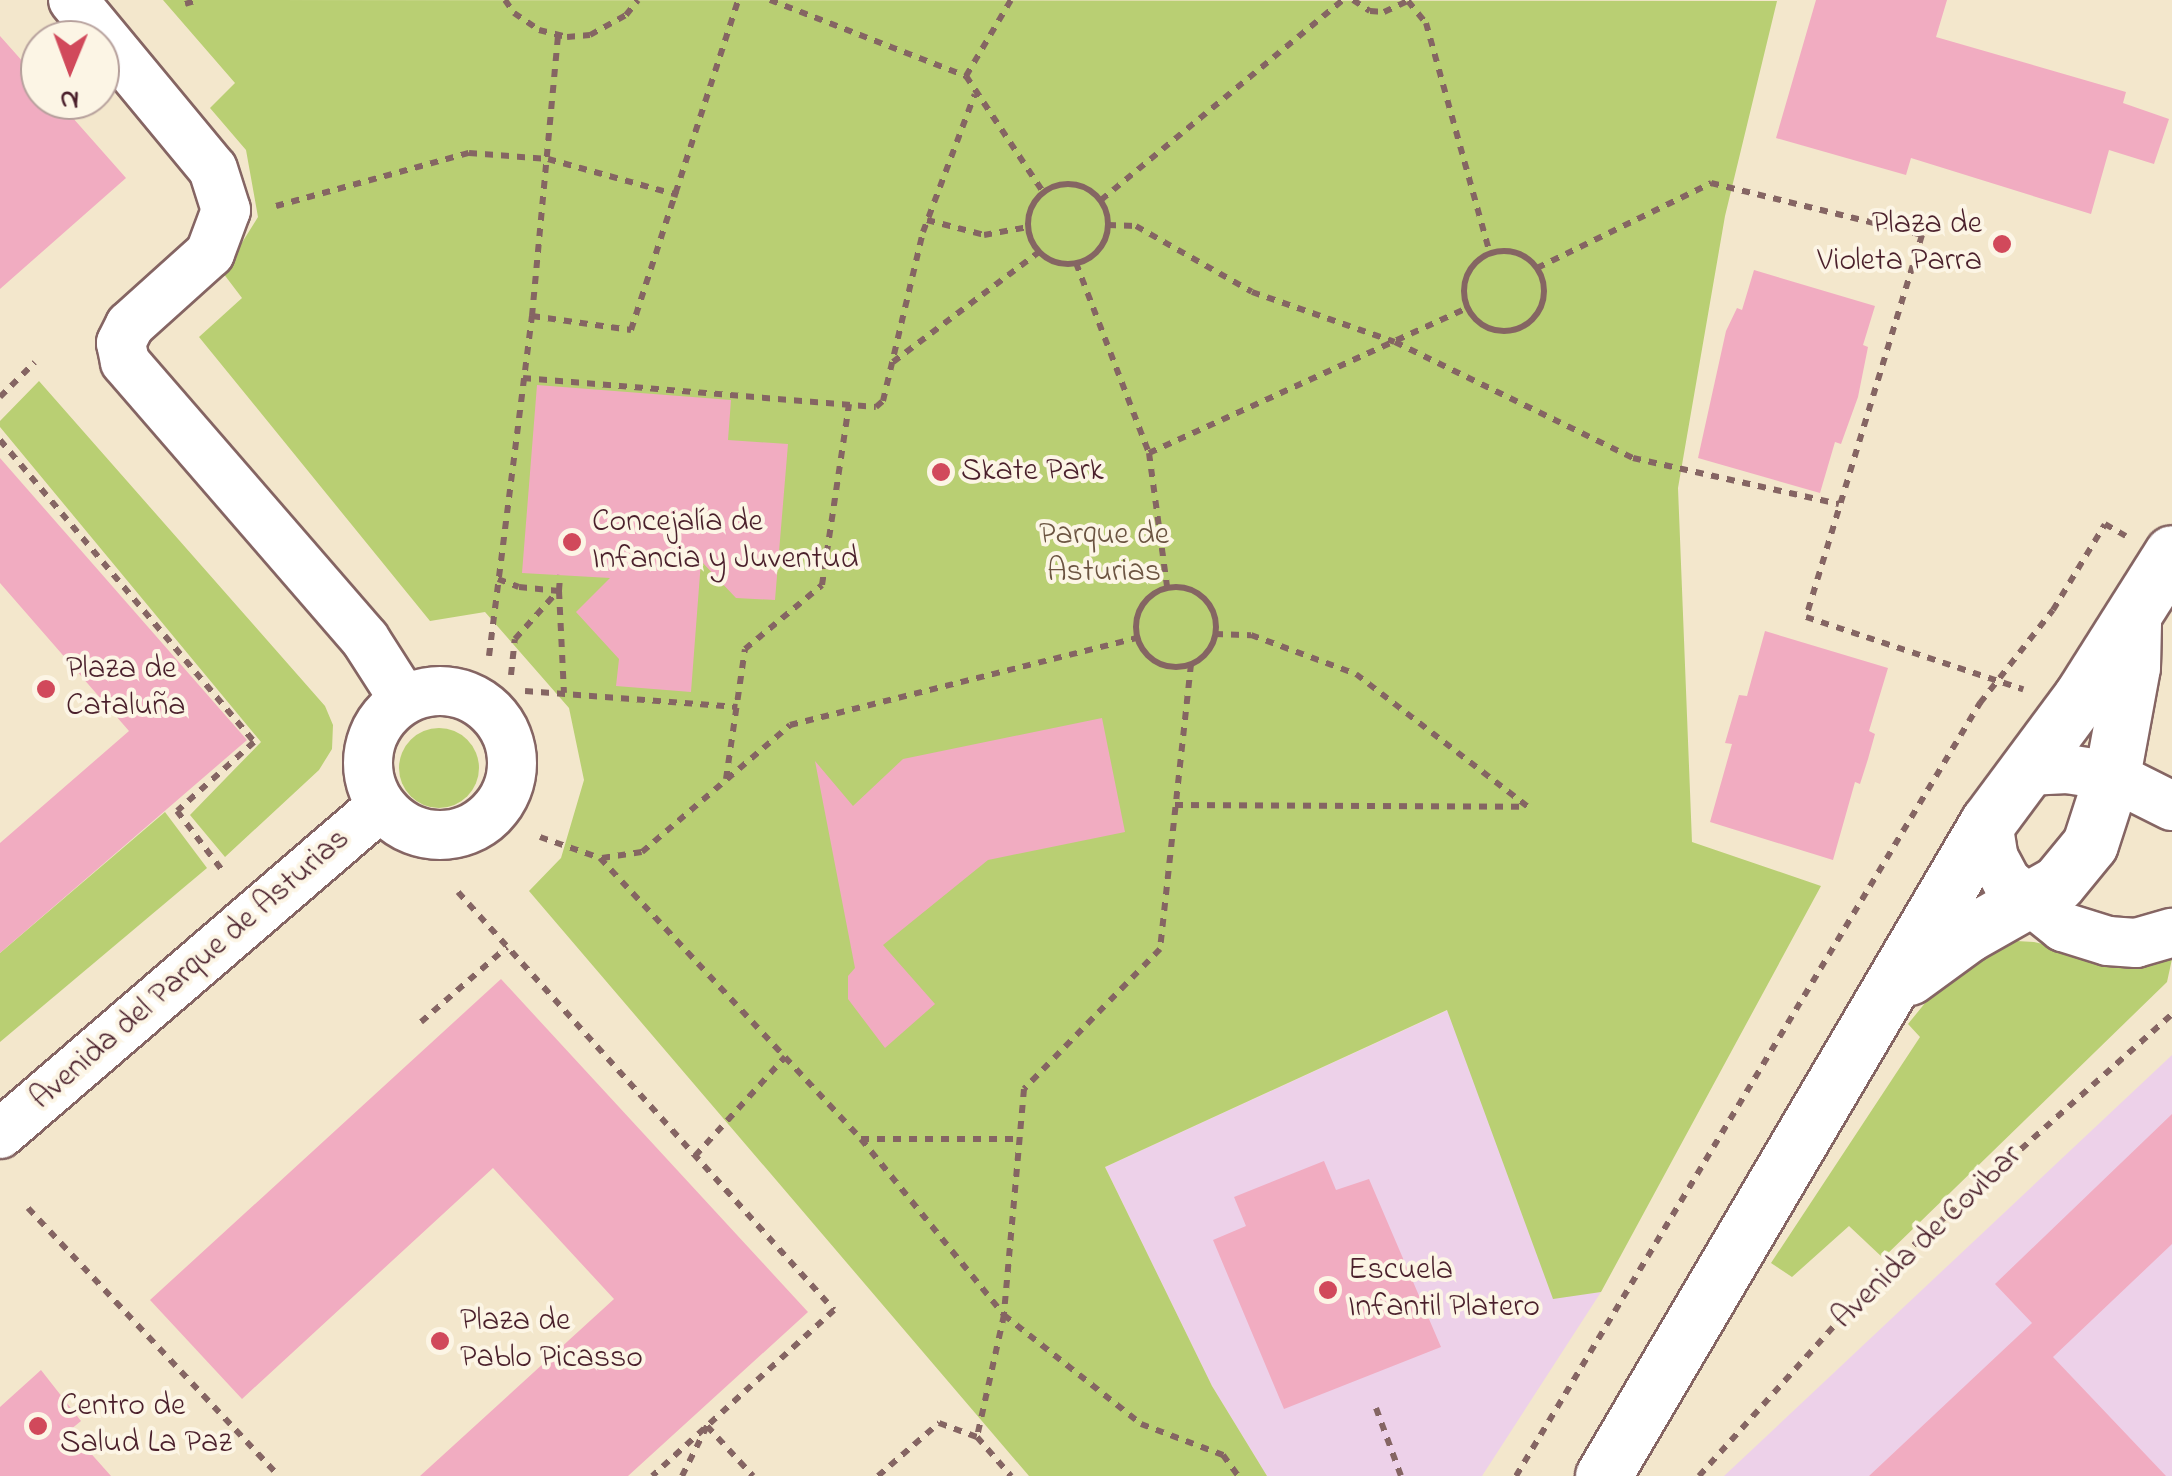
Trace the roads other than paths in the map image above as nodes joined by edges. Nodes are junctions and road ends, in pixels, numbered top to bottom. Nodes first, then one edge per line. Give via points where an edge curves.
1 (74, 0) edge
2 (2155, 548) edge
3 (2133, 620) junction
4 (404, 700) junction
5 (2028, 771) junction
6 (2112, 776) junction
7 (381, 806) junction
8 (2172, 806) edge
9 (1988, 822) junction
10 (2030, 902) junction
11 (2172, 934) edge
12 (1892, 989) junction
13 (0, 1134) edge
14 (1602, 1476) edge

1 - 4 street via 213,168 226,210 210,253 130,325 121,344 124,362 366,639
2 - 3 street
3 - 5 street
3 - 6 street via 2132,667
4 - 7 street via 372,736 370,784
4 - 7 street via 426,692 472,698 505,732 510,778 487,818 466,830 420,832
5 - 6 street
5 - 9 street
6 - 8 street
6 - 10 street via 2090,844 2058,883
7 - 13 street, Avenida del Parque de Asturias
9 - 10 street via 1994,858 2007,882
9 - 12 street
10 - 11 street via 2063,927 2108,941
10 - 12 street via 1968,934
12 - 14 street

